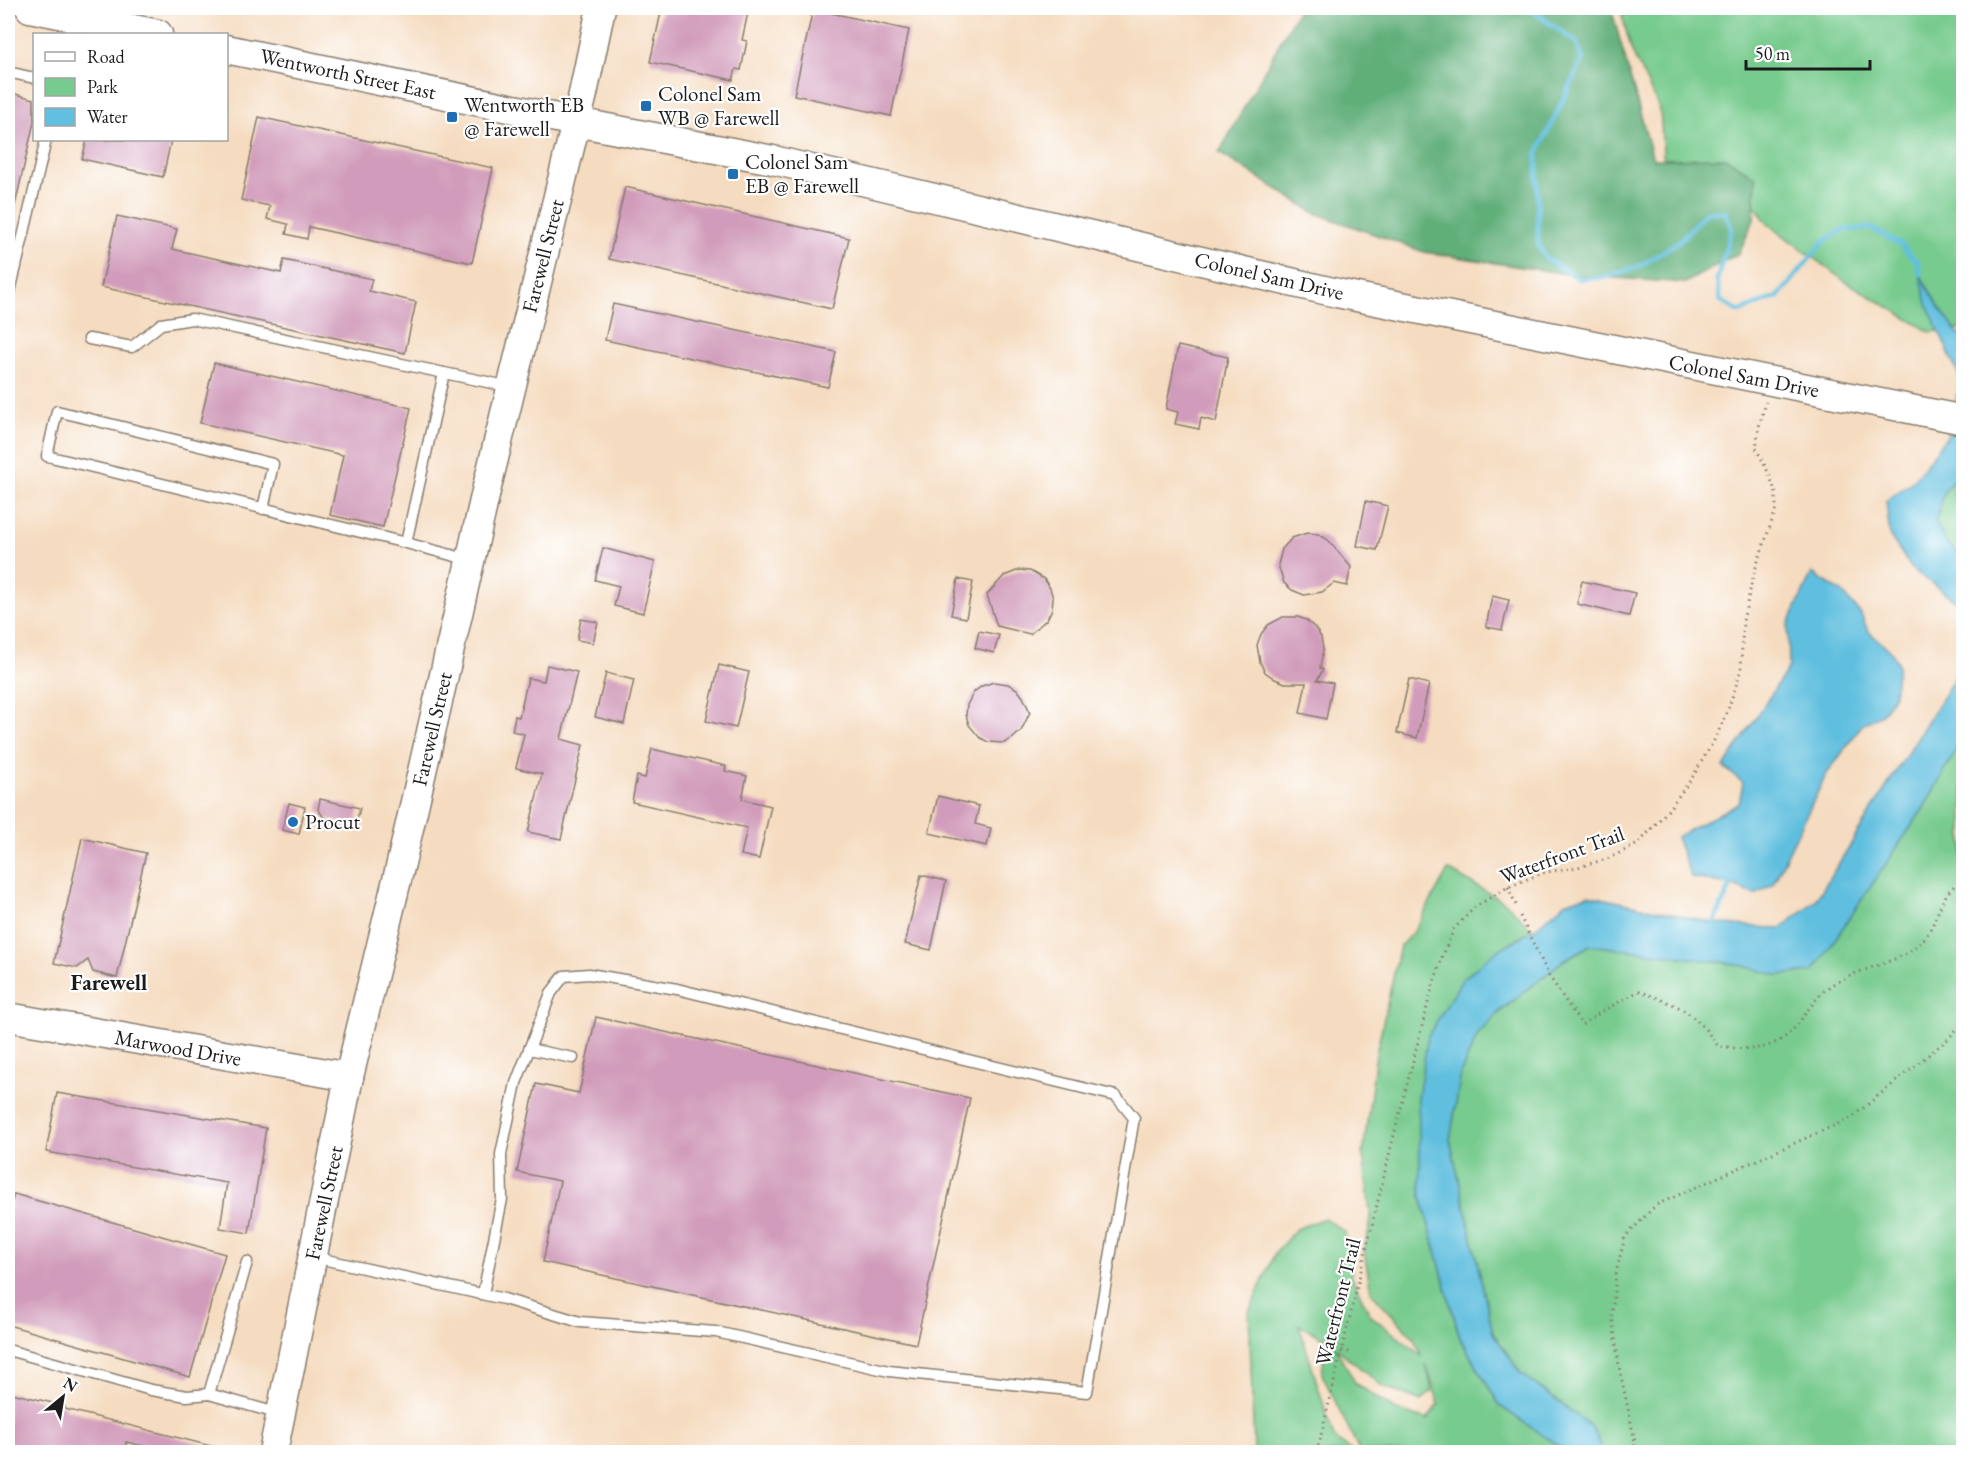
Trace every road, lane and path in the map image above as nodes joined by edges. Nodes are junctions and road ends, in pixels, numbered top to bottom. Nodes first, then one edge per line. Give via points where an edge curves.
1 (30, 8) edge
2 (601, 8) edge
3 (70, 26) edge
4 (147, 33) edge
5 (228, 49) edge
6 (8, 72) edge
7 (33, 78) edge
8 (576, 122) junction
9 (46, 141) edge
10 (8, 300) edge
11 (88, 339) dead end
12 (444, 373) junction
13 (512, 387) junction
14 (1768, 396) dead end
15 (1953, 418) edge
16 (263, 509) junction
17 (406, 543) junction
18 (471, 560) junction
19 (1964, 878) edge
20 (1508, 887) junction
21 (1516, 905) dead end
22 (1520, 916) dead end
23 (8, 1017) edge
24 (1964, 1021) edge
25 (529, 1049) junction
26 (573, 1058) dead end
27 (349, 1077) junction
28 (312, 1257) junction
29 (247, 1262) dead end
30 (483, 1294) junction
31 (8, 1350) edge
32 (1342, 1350) junction
33 (1352, 1353) dead end
34 (209, 1394) junction
35 (280, 1414) junction
36 (273, 1452) edge
37 (1317, 1452) edge
38 (1634, 1452) edge

1 - 3 street
2 - 8 street, Farewell Street
3 - 4 street
5 - 8 street, Wentworth Street East
6 - 7 lane
8 - 13 street, Farewell Street
8 - 15 street, Colonel Sam Drive via 773,160 1337,293
9 - 10 lane
11 - 12 lane via 132,347 161,324 192,319
12 - 13 lane
12 - 17 lane
13 - 18 street, Farewell Street
14 - 20 path, Waterfront Trail via 1756,448 1776,494 1776,509 1754,573 1743,621 1741,670 1716,737 1692,778 1638,844 1607,859 1542,873
16 - 16 lane via 47,456 57,411 273,464
16 - 17 lane
17 - 18 lane
18 - 27 street, Farewell Street
19 - 22 path via 1947,893 1921,942 1896,958 1832,985 1820,993 1796,1028 1774,1044 1748,1050 1718,1046 1703,1024 1678,1005 1639,991 1582,1025 1549,976
20 - 21 path
20 - 32 path, Waterfront Trail via 1475,907 1454,928 1442,957
23 - 27 street, Marwood Drive
24 - 38 path via 1948,1039 1851,1118 1656,1205 1625,1237 1612,1315
25 - 26 lane
25 - 30 lane via 516,1083 501,1154 502,1199
25 - 30 lane via 551,993 564,976 589,974 677,989 1116,1096 1134,1118 1087,1392 889,1371 716,1332 580,1322
27 - 28 street, Farewell Street
28 - 30 lane
28 - 35 street, Farewell Street
29 - 34 lane
31 - 34 lane via 148,1389 187,1396
32 - 33 path
32 - 37 path, Waterfront Trail
34 - 35 lane
35 - 36 street, Farewell Street

